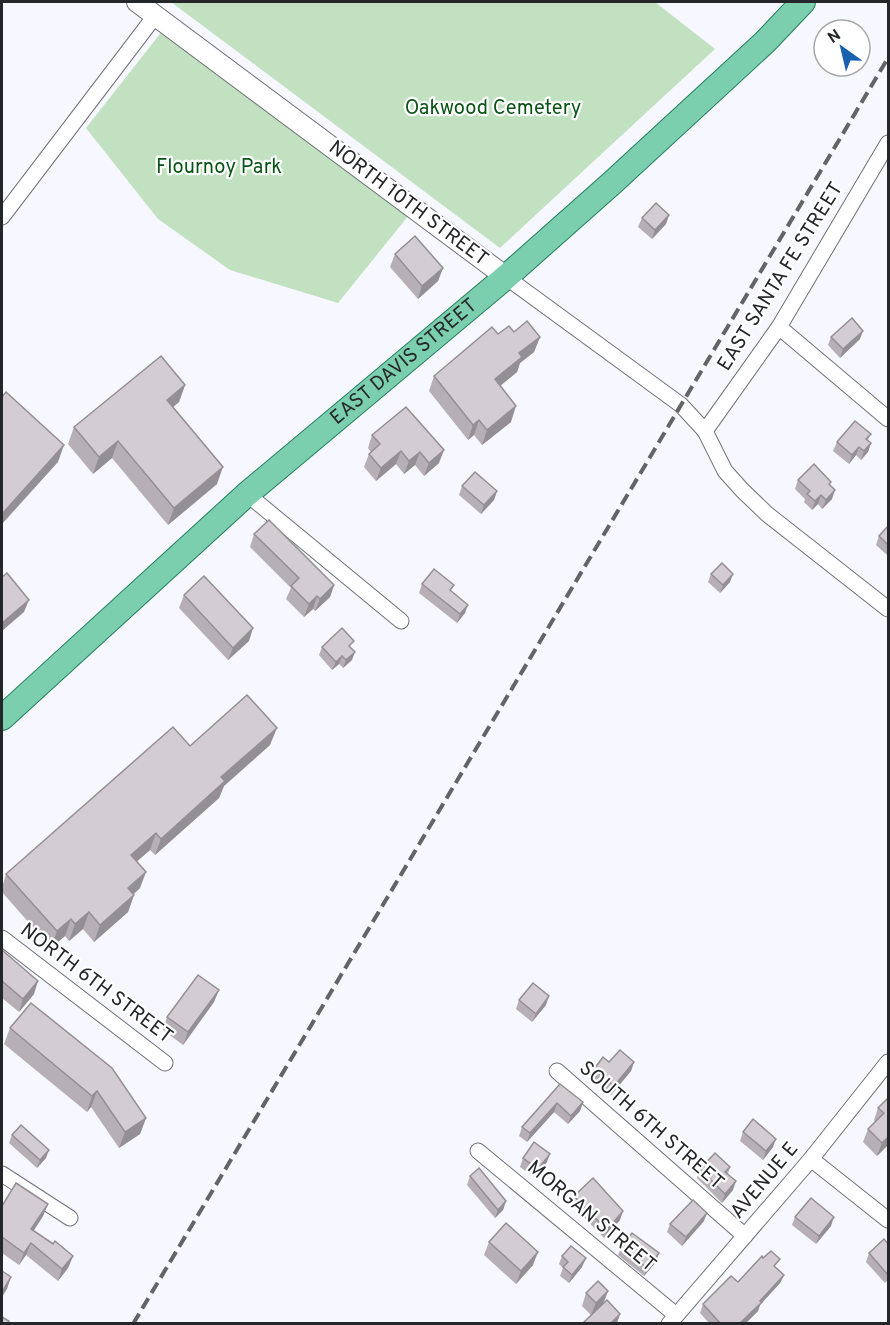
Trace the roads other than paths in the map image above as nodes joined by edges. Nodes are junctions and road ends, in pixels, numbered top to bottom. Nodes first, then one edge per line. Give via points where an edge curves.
1 (137, 2) edge
2 (803, 2) edge
3 (155, 16) junction
4 (888, 143) edge
5 (2, 218) edge
6 (506, 277) junction
7 (779, 327) junction
8 (888, 419) edge
9 (705, 431) junction
10 (248, 494) junction
11 (888, 609) edge
12 (402, 621) dead end
13 (2, 718) edge
14 (2, 938) edge
15 (888, 1062) edge
16 (165, 1063) dead end
17 (557, 1071) dead end
18 (478, 1151) dead end
19 (811, 1159) junction
20 (2, 1174) edge
21 (70, 1218) dead end
22 (888, 1220) edge
23 (745, 1236) junction
24 (673, 1319) edge

1 - 3 street, NORTH 10TH STREET
2 - 6 main road, EAST DAVIS STREET via 702,101
3 - 5 street
3 - 6 street, NORTH 10TH STREET
4 - 7 street, EAST SANTA FE STREET
6 - 9 street, NORTH 10TH STREET via 681,405
6 - 10 main road, EAST DAVIS STREET
7 - 8 street
7 - 9 street, EAST SANTA FE STREET
9 - 11 street, NORTH 10TH STREET via 725,471 742,490
10 - 12 street
10 - 13 main road, EAST DAVIS STREET
14 - 16 street, NORTH 6TH STREET
15 - 19 street, AVENUE E
17 - 23 street, SOUTH 6TH STREET
18 - 24 street, MORGAN STREET
19 - 22 street
19 - 23 street, AVENUE E
20 - 21 street
23 - 24 street, AVENUE E

